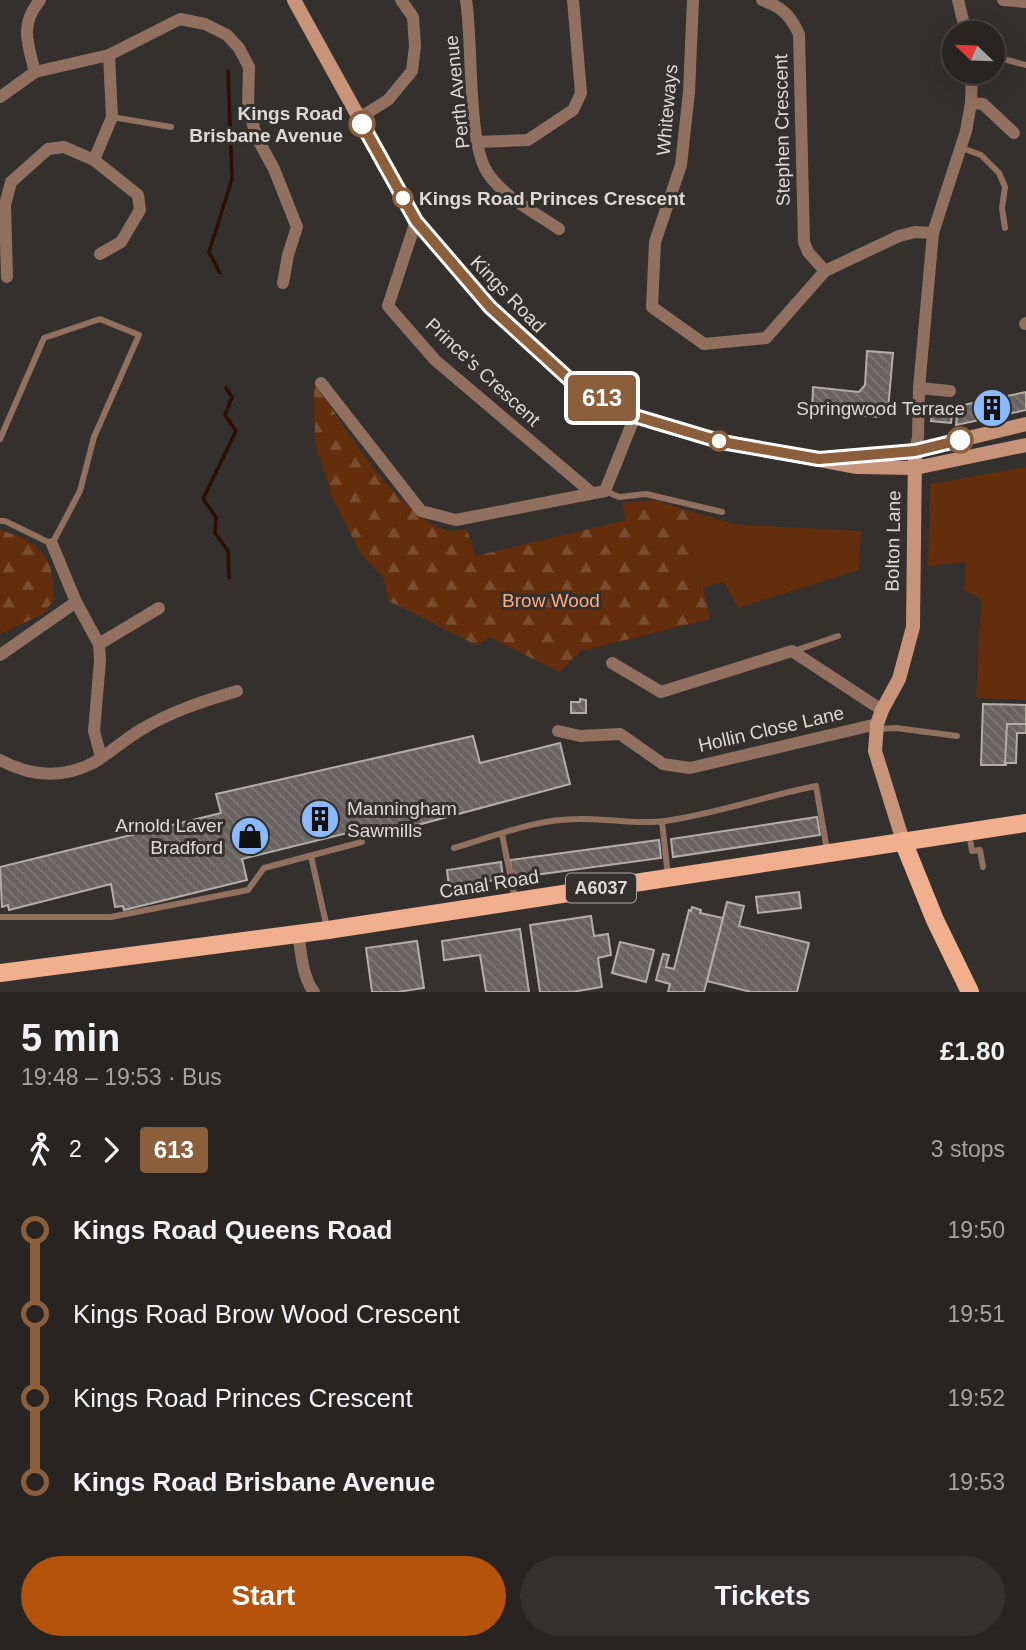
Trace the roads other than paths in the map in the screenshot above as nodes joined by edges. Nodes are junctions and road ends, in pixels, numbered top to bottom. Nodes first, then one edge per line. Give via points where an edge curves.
1 (40, 0) edge
2 (294, 0) edge
3 (401, 0) edge
4 (466, 0) edge
5 (573, 0) edge
6 (693, 0) edge
7 (762, 0) edge
8 (958, 0) edge
9 (1003, 0) edge
10 (1026, 2) edge
11 (963, 21) edge
12 (109, 55) junction
13 (1005, 60) edge
14 (1026, 65) edge
15 (35, 72) junction
16 (972, 84) edge
17 (0, 97) edge
18 (971, 103) junction
19 (112, 117) junction
20 (359, 118) junction
21 (171, 127) dead end
22 (1014, 133) dead end
23 (478, 142) junction
24 (961, 148) junction
25 (94, 160) junction
26 (416, 221) junction
27 (1005, 228) dead end
28 (559, 229) dead end
29 (933, 233) junction
30 (100, 254) dead end
31 (825, 271) junction
32 (7, 277) dead end
33 (283, 283) dead end
34 (321, 383) dead end
35 (919, 388) junction
36 (950, 391) dead end
37 (635, 416) junction
38 (1026, 424) edge
39 (0, 439) edge
40 (1026, 445) edge
41 (915, 451) junction
42 (819, 459) junction
43 (915, 468) junction
44 (598, 492) junction
45 (722, 512) dead end
46 (0, 521) edge
47 (52, 544) junction
48 (76, 602) junction
49 (159, 608) dead end
50 (838, 636) dead end
51 (99, 644) junction
52 (792, 651) junction
53 (0, 655) edge
54 (612, 663) dead end
55 (237, 691) dead end
56 (882, 710) junction
57 (876, 727) junction
58 (558, 731) dead end
59 (957, 736) dead end
60 (101, 757) junction
61 (0, 760) edge
62 (662, 821) junction
63 (1026, 823) edge
64 (969, 831) junction
65 (502, 834) junction
66 (903, 841) junction
67 (362, 842) dead end
68 (454, 848) dead end
69 (828, 853) junction
70 (310, 856) junction
71 (983, 867) dead end
72 (668, 878) junction
73 (515, 901) junction
74 (0, 917) edge
75 (328, 930) junction
76 (298, 932) junction
77 (0, 973) edge
78 (314, 992) edge
79 (970, 992) edge

1 - 15 street via 25,34
2 - 20 street, Kings Road
3 - 20 street via 413,17 412,71 388,100
4 - 23 street, Perth Avenue
5 - 23 street via 581,93 573,110 528,140
6 - 31 street, Whiteways via 681,165 655,242 652,307 705,344 766,338
7 - 31 street, Stephen Crescent via 791,17 799,34 804,242
8 - 11 street
9 - 10 street
12 - 15 street
12 - 19 street
12 - 33 street via 180,19 228,35 239,48 249,67 248,108 257,138 297,227
13 - 14 lane
15 - 17 street
16 - 18 street, Bolton Lane
18 - 22 street via 983,104
18 - 24 street, Bolton Lane
19 - 21 lane
19 - 25 street
20 - 26 street, Kings Road
23 - 28 street, Perth Avenue via 486,170 503,190
24 - 27 lane via 981,155 999,173 1005,187
24 - 29 street, Bolton Lane
25 - 30 street via 138,195 139,210 121,242
25 - 32 street via 64,147 48,149 11,182 5,205
26 - 37 street, Kings Road via 490,307 570,380
26 - 44 street, Prince's Crescent via 388,306 435,360
29 - 31 street, Whiteways via 899,236
29 - 35 street, Bolton Lane
34 - 44 street via 421,511 456,520
35 - 36 street
35 - 41 street, Bolton Lane
37 - 42 street, Kings Road via 722,442
37 - 44 street
38 - 41 street, Kings Road
39 - 47 lane via 44,338 100,318 139,335 94,437 80,491
40 - 43 street, Kings Road
41 - 42 street, Kings Road
41 - 43 street, Bolton Lane
42 - 43 street, Kings Road via 857,467
43 - 56 street, Bolton Lane via 913,626 899,679
44 - 45 lane via 646,494
46 - 47 lane
47 - 48 street
48 - 51 street
48 - 53 street
49 - 51 street
50 - 52 lane
51 - 60 street via 94,731
52 - 54 street via 661,692
52 - 56 street
55 - 60 street via 186,706
56 - 57 street, Bolton Lane
57 - 58 street, Hollin Close Lane via 691,768 663,764 620,734 580,736
57 - 59 lane
57 - 66 street, Bolton Lane via 875,751
60 - 61 street via 63,774 35,773
62 - 65 lane via 577,819 534,823
62 - 69 lane via 816,786
62 - 72 lane
63 - 64 main road, Canal Road / A6037
64 - 66 main road, Canal Road / A6037
64 - 71 lane via 972,851 980,850
65 - 68 lane
65 - 73 lane
66 - 69 main road, Canal Road / A6037
66 - 79 main road, Bolton Lane
67 - 70 lane
69 - 72 main road, Canal Road / A6037
70 - 74 lane via 264,868 248,890 111,917
70 - 75 lane
72 - 73 main road, Canal Road / A6037
73 - 75 main road, Canal Road / A6037
75 - 76 main road, Canal Road / A6037
76 - 77 main road, Canal Road / A6037
76 - 78 street

